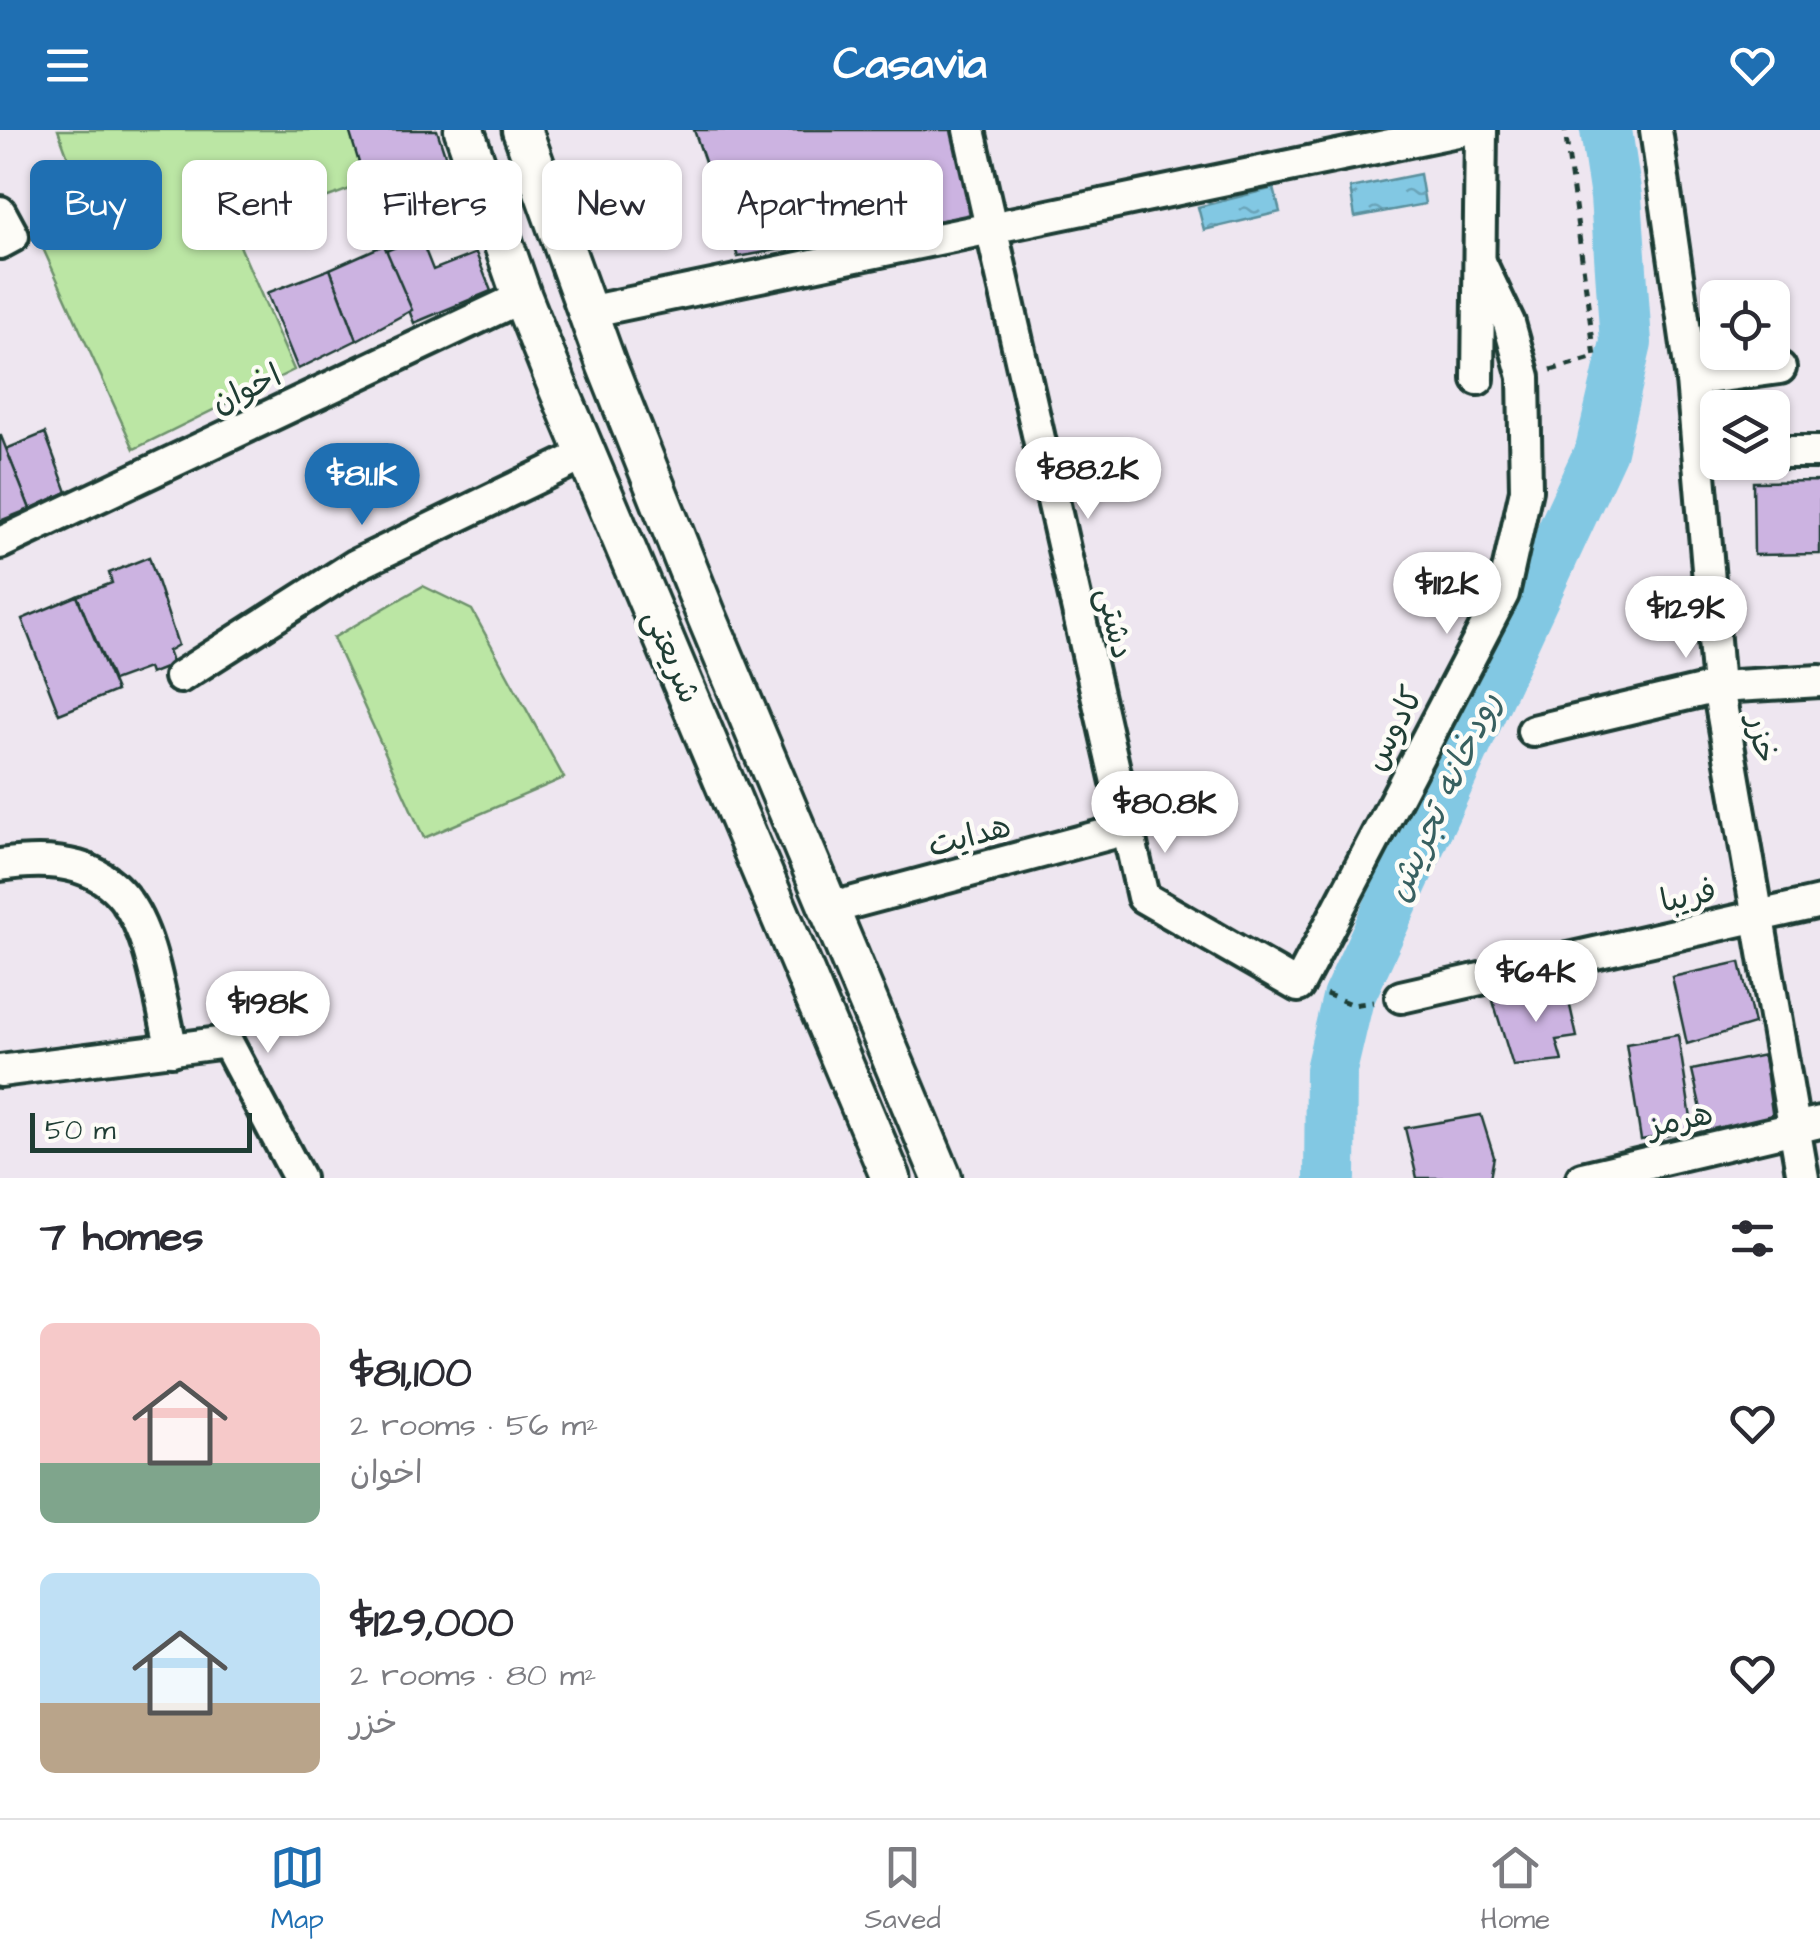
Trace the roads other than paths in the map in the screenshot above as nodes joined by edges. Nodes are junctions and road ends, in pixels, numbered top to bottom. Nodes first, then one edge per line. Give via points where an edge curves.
1 (464, 130) edge
2 (522, 130) edge
3 (970, 130) edge
4 (1462, 130) edge
5 (1481, 130) edge
6 (1656, 130) edge
7 (0, 212) edge
8 (989, 229) junction
9 (0, 244) edge
10 (1480, 262) junction
11 (522, 297) junction
12 (586, 312) junction
13 (1765, 370) edge
14 (1478, 379) dead end
15 (1692, 380) junction
16 (1700, 418) edge
17 (1790, 452) edge
18 (1820, 452) edge
19 (586, 454) junction
20 (1708, 480) edge
21 (0, 542) edge
22 (180, 677) dead end
23 (1820, 681) edge
24 (1718, 687) junction
25 (1533, 731) dead end
26 (1127, 829) junction
27 (0, 865) edge
28 (1143, 897) joint
29 (1820, 902) edge
30 (828, 909) junction
31 (1757, 914) junction
32 (1401, 998) dead end
33 (172, 1050) junction
34 (0, 1071) edge
35 (1807, 1125) edge
36 (299, 1178) edge
37 (892, 1178) edge
38 (942, 1178) edge
39 (1582, 1178) edge
40 (1803, 1178) edge

1 - 11 main road, شریعتی
2 - 12 main road, شریعتی
3 - 8 street, دشتی
4 - 8 street
5 - 10 street, کادوس
6 - 15 street, خزر
7 - 9 street via 13,236
8 - 12 street
8 - 26 street, دشتی
10 - 14 street, کادوس
10 - 28 street, کادوس via 1509,323 1524,377 1526,490 1503,594 1298,986
11 - 19 main road, شریعتی
11 - 21 street, اخوان
12 - 30 main road, شریعتی
13 - 15 street
15 - 16 street, خزر
17 - 18 street
19 - 22 street via 356,565
19 - 37 main road, شریعتی
20 - 24 street, خزر
23 - 24 street
24 - 25 street
24 - 31 street, خزر
26 - 28 street, دشتی
26 - 30 street, هدایت
27 - 33 street via 32,860 97,872 124,895 145,932
29 - 31 street, فریبا
30 - 38 main road, شریعتی
31 - 32 street, فریبا
31 - 35 street, خزر
33 - 34 street
33 - 36 street via 227,1042
35 - 39 street, هرمز
35 - 40 street, خزر

